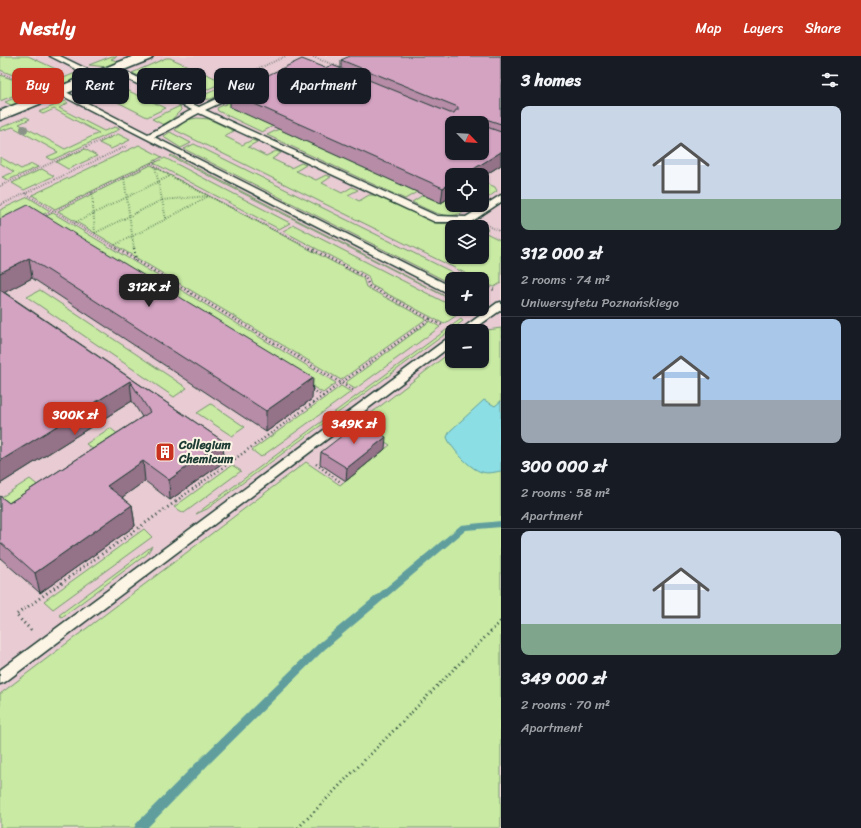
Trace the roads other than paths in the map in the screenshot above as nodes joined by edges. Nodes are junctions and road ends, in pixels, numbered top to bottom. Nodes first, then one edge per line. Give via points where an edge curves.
1 (54, 56) edge
2 (146, 56) edge
3 (80, 68) edge
4 (116, 68) edge
5 (129, 77) edge
6 (64, 95) edge
7 (214, 103) edge
8 (30, 104) edge
9 (198, 110) junction
10 (0, 116) edge
11 (147, 137) junction
12 (501, 198) edge
13 (445, 288) edge
14 (501, 305) edge
15 (489, 308) edge
16 (480, 316) edge
17 (471, 324) edge
18 (445, 345) edge
19 (0, 678) edge

1 - 3 lane
2 - 4 street
5 - 9 lane
6 - 11 lane
7 - 9 lane
8 - 10 street
9 - 11 lane via 167,129
9 - 12 lane via 436,219 468,220
11 - 13 lane
14 - 15 lane
16 - 17 lane
18 - 19 lane

